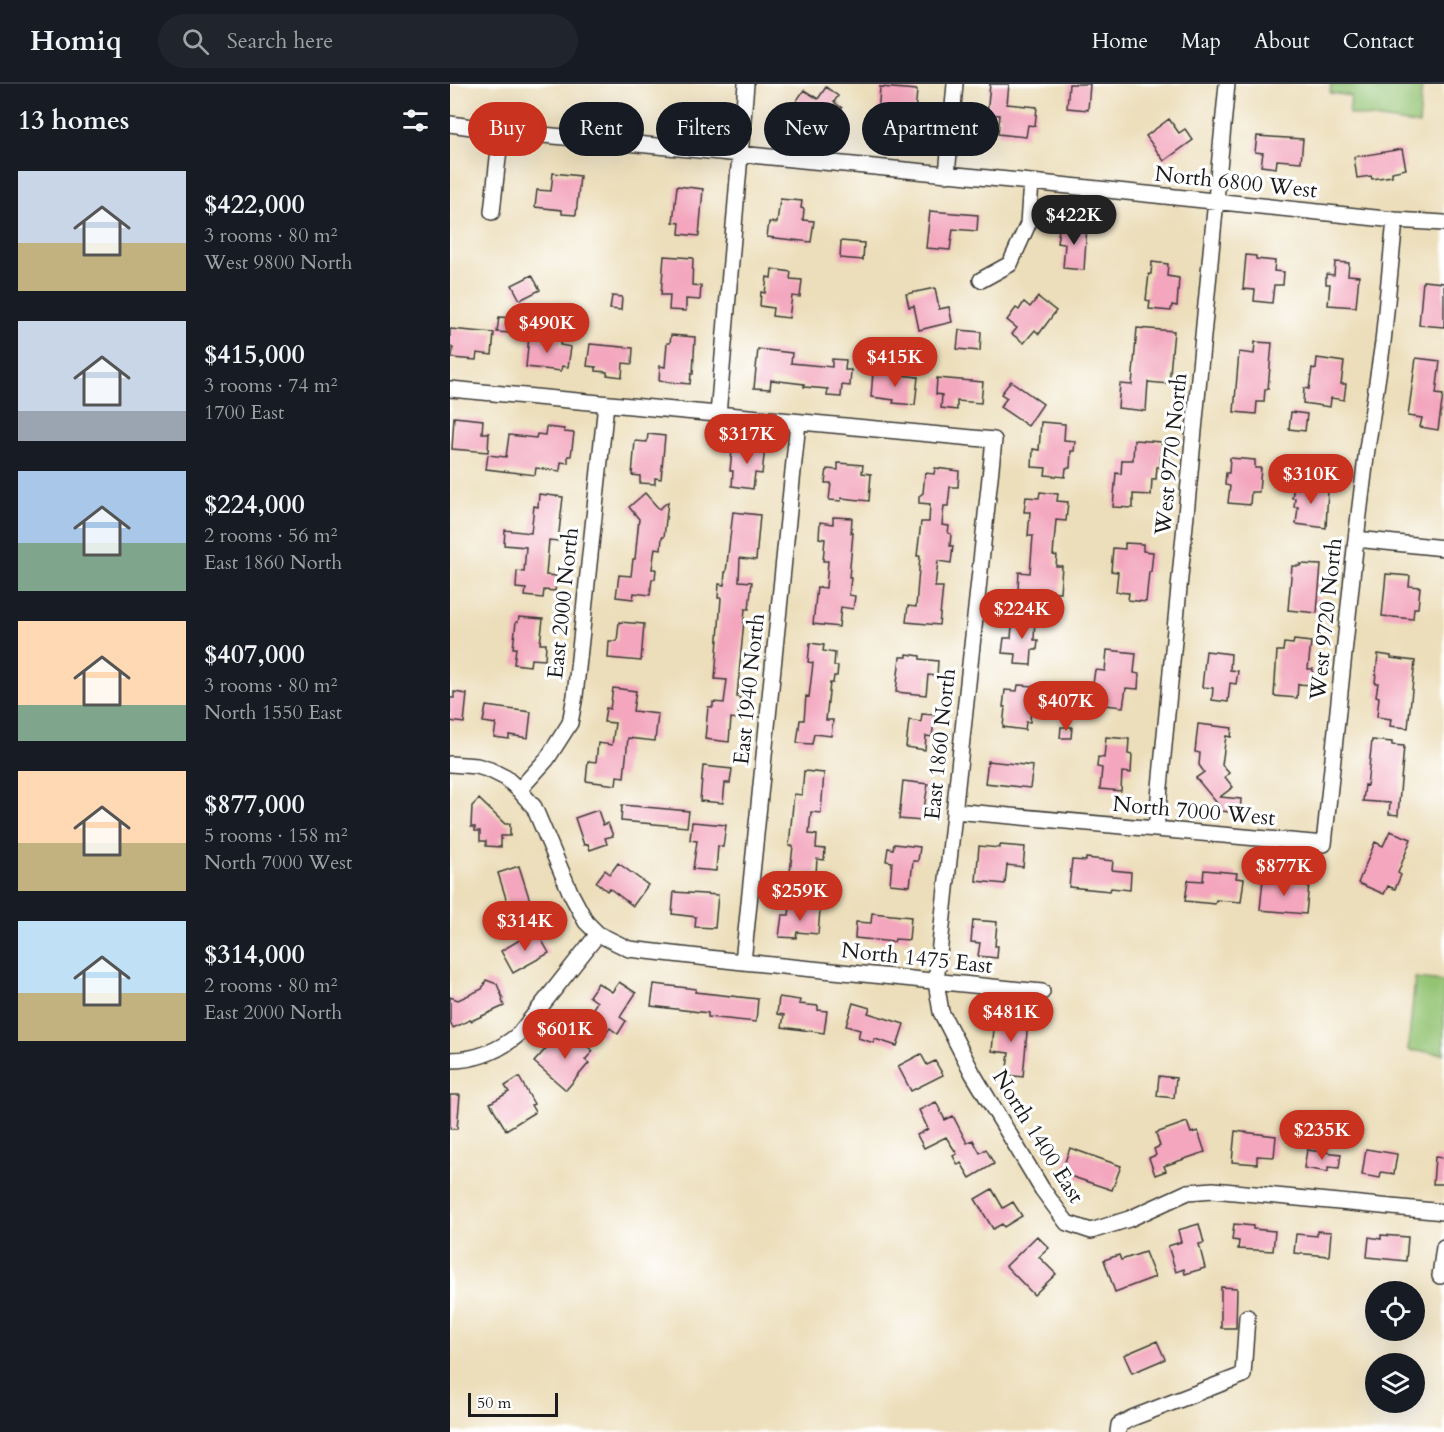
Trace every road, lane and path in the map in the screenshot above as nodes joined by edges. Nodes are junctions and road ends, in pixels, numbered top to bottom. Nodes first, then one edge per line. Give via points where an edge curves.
1 (746, 84) edge
2 (955, 84) edge
3 (1227, 84) edge
4 (744, 102) edge
5 (450, 124) edge
6 (468, 126) edge
7 (547, 135) edge
8 (656, 146) edge
9 (752, 155) edge
10 (498, 156) edge
11 (740, 156) edge
12 (947, 175) junction
13 (1031, 182) junction
14 (1217, 202) junction
15 (492, 212) dead end
16 (1395, 220) junction
17 (1444, 223) edge
18 (981, 280) dead end
19 (450, 389) edge
20 (606, 404) junction
21 (718, 414) junction
22 (798, 422) junction
23 (1356, 539) junction
24 (1442, 548) edge
25 (450, 764) edge
26 (519, 790) junction
27 (954, 811) junction
28 (1156, 828) junction
29 (1324, 844) joint
30 (598, 934) junction
31 (743, 962) junction
32 (936, 982) junction
33 (1041, 992) dead end
34 (450, 1060) edge
35 (1444, 1212) edge
36 (1444, 1247) edge
37 (1440, 1276) dead end
38 (1247, 1317) dead end
39 (1118, 1432) edge

1 - 4 street
2 - 12 street
3 - 14 street, West 9770 North
5 - 6 street, North 6800 West
7 - 8 street, North 6800 West
9 - 12 street, North 6800 West
10 - 15 street
11 - 21 street
12 - 13 street, North 6800 West
13 - 14 street, North 6800 West
13 - 18 street via 1028,224 1010,264
14 - 16 street, North 6800 West
14 - 28 street, West 9770 North
16 - 17 street, North 6800 West
16 - 23 street, West 9720 North
19 - 20 street
20 - 21 street
20 - 26 street, East 2000 North via 570,723 547,759
21 - 22 street
22 - 27 street, East 1860 North via 994,440
22 - 31 street, East 1940 North
23 - 24 street
23 - 29 street, West 9720 North
25 - 26 street, North 1475 East via 490,770
26 - 30 street, North 1475 East via 534,807 586,922
27 - 28 street, North 7000 West
27 - 32 street, East 1860 North
28 - 29 street, North 7000 West
30 - 31 street, North 1475 East via 629,949
30 - 34 street via 519,1034 479,1057
31 - 32 street, North 1475 East
32 - 33 street, North 1475 East
32 - 35 street, North 1400 East via 941,1012 973,1074 1042,1189 1067,1223 1091,1231 1188,1192 1213,1190
36 - 37 street
38 - 39 street via 1243,1375 1132,1418 1119,1425

